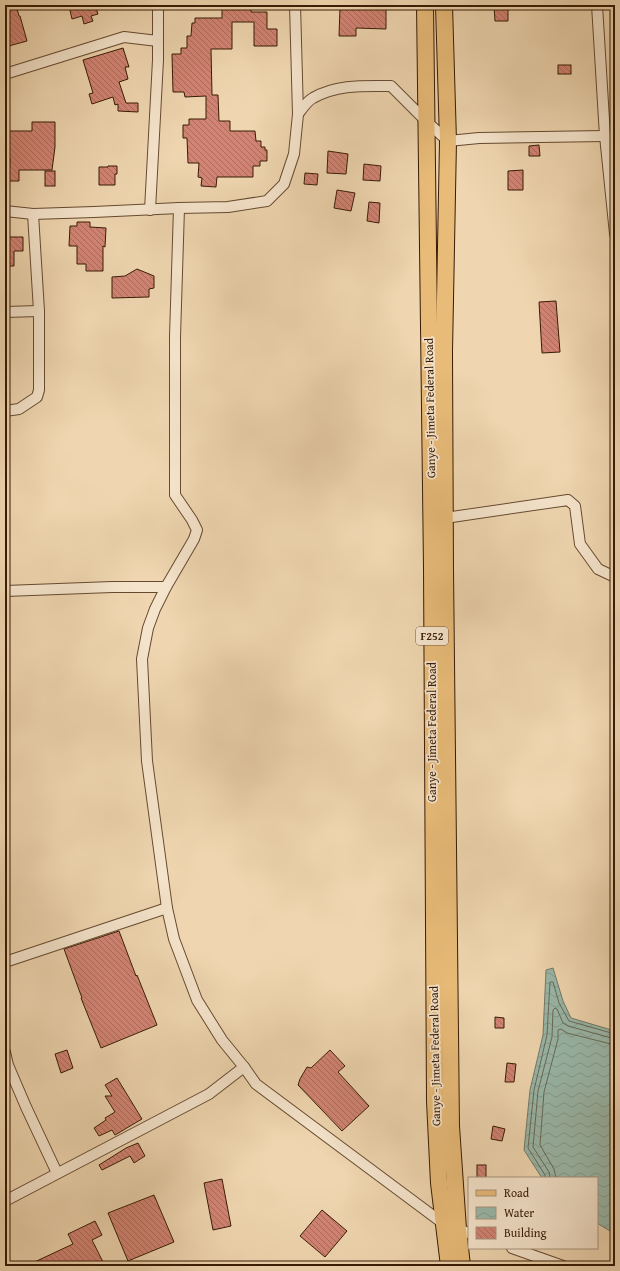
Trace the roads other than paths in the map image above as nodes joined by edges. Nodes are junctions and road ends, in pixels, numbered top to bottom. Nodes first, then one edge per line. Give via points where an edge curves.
1 (158, 5) edge
2 (295, 5) edge
3 (426, 5) edge
4 (444, 5) edge
5 (597, 5) edge
6 (158, 41) junction
7 (5, 74) edge
8 (298, 114) junction
9 (427, 122) junction
10 (605, 136) junction
11 (448, 140) junction
12 (179, 208) junction
13 (150, 210) junction
14 (5, 211) edge
15 (33, 214) junction
16 (615, 234) edge
17 (39, 311) junction
18 (5, 312) edge
19 (5, 411) edge
20 (445, 518) junction
21 (615, 577) edge
22 (166, 587) junction
23 (5, 591) edge
24 (167, 908) junction
25 (5, 962) edge
26 (5, 1052) edge
27 (244, 1067) junction
28 (57, 1174) junction
29 (5, 1201) edge
30 (457, 1229) edge
31 (515, 1249) edge
32 (449, 1266) edge
33 (462, 1266) edge
34 (563, 1266) edge

1 - 6 street
2 - 8 street
3 - 9 main road, Ganye - Jimeta Federal Road / F252
4 - 11 main road, Ganye - Jimeta Federal Road / F252
5 - 10 street
6 - 7 street via 124,37
6 - 13 street
8 - 9 street via 312,99 332,90 356,86 391,86
8 - 12 street via 294,154 284,184 267,201 228,207
9 - 11 street
9 - 30 main road, Ganye - Jimeta Federal Road / F252 via 435,1101 439,1183
10 - 11 street
10 - 16 street
11 - 20 main road, Ganye - Jimeta Federal Road / F252 via 444,352
12 - 13 street
12 - 22 street via 175,337 175,495 197,530
13 - 15 street
14 - 15 street
15 - 17 street
17 - 18 street
17 - 19 street via 37,397 19,409
20 - 21 street via 568,500 575,506 580,544 598,569
20 - 30 main road, Ganye - Jimeta Federal Road / F252 via 451,1126
22 - 23 street
22 - 24 street via 148,628 142,659 146,761
24 - 25 street
24 - 27 street via 174,939 197,1000 222,1040
26 - 28 street via 8,1065
27 - 28 street via 209,1094
27 - 30 street via 256,1084
28 - 29 street
30 - 32 main road, Ganye - Jimeta Federal Road / F252
30 - 33 main road, Ganye - Jimeta Federal Road / F252
31 - 34 street

